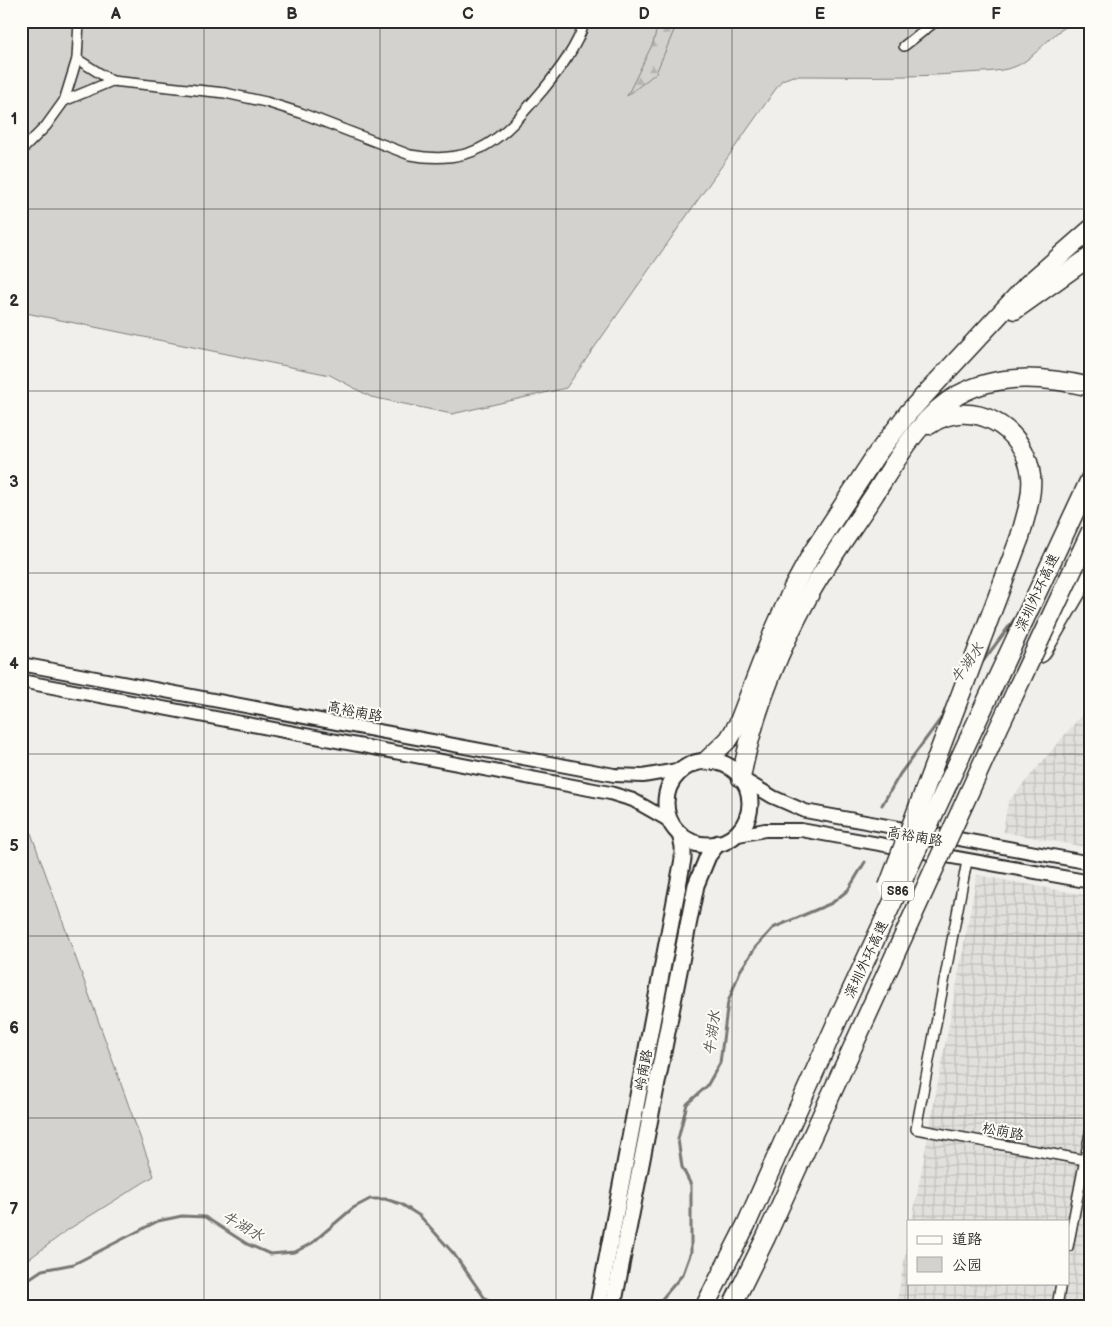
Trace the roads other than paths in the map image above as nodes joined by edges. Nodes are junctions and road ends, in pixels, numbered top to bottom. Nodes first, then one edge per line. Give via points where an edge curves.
1 (79, 21) edge
2 (585, 21) edge
3 (936, 21) edge
4 (904, 46) dead end
5 (77, 59) junction
6 (112, 81) junction
7 (64, 101) junction
8 (21, 151) edge
9 (1091, 229) edge
10 (1091, 256) edge
11 (986, 330) junction
12 (1091, 388) edge
13 (918, 432) junction
14 (1091, 477) edge
15 (1091, 531) edge
16 (1091, 567) edge
17 (21, 664) edge
18 (21, 681) edge
19 (998, 727) junction
20 (706, 761) junction
21 (683, 769) junction
22 (741, 778) junction
23 (670, 821) junction
24 (680, 834) junction
25 (733, 836) junction
26 (718, 843) junction
27 (967, 861) junction
28 (1091, 863) edge
29 (1091, 882) edge
30 (839, 1017) junction
31 (1091, 1128) edge
32 (1085, 1160) junction
33 (1070, 1237) edge
34 (1061, 1284) edge
35 (609, 1286) junction
36 (598, 1306) edge
37 (613, 1306) edge
38 (705, 1306) edge
39 (732, 1306) edge
40 (1057, 1306) edge

1 - 5 street
2 - 6 street via 571,53 556,74 503,134 490,144 459,156 426,158 410,155 301,113 248,98
3 - 4 street
5 - 6 street
5 - 7 street
6 - 7 street
7 - 8 street via 46,126
9 - 11 highway via 1028,284
10 - 11 highway
11 - 20 highway via 892,434 812,553 773,633 738,724
12 - 13 highway via 1045,379 1016,378 988,383 974,387 939,408
13 - 22 highway via 890,470 798,617 754,722
13 - 30 highway, bridge via 946,416 962,413 977,414 1005,427 1026,456 1031,478 1027,511
14 - 30 highway, 深圳外环高速 / S86, bridge
15 - 19 highway, 深圳外环高速 / S86, bridge
16 - 19 highway, bridge
17 - 21 street, 高裕南路 via 614,775 643,776
18 - 23 street via 610,793 634,800
19 - 39 highway, 深圳外环高速 / S86, bridge
20 - 21 main road
20 - 22 main road via 729,767
21 - 23 main road via 672,781 666,796
22 - 25 main road via 748,792 749,808 743,824
22 - 28 street, 高裕南路 via 806,811
23 - 24 main road
24 - 26 main road via 694,842
24 - 35 main road, 岭南路 via 683,859
25 - 26 main road
25 - 27 street, 高裕南路 via 765,830 801,830
26 - 35 main road, 岭南路 via 708,856 696,885
27 - 29 street, 高裕南路
27 - 32 street, 松荫路 via 916,1128
30 - 38 highway, 深圳外环高速 / S86, bridge via 746,1225
31 - 32 street
32 - 33 street
34 - 40 street
35 - 36 main road, 岭南路
35 - 37 main road, 岭南路

